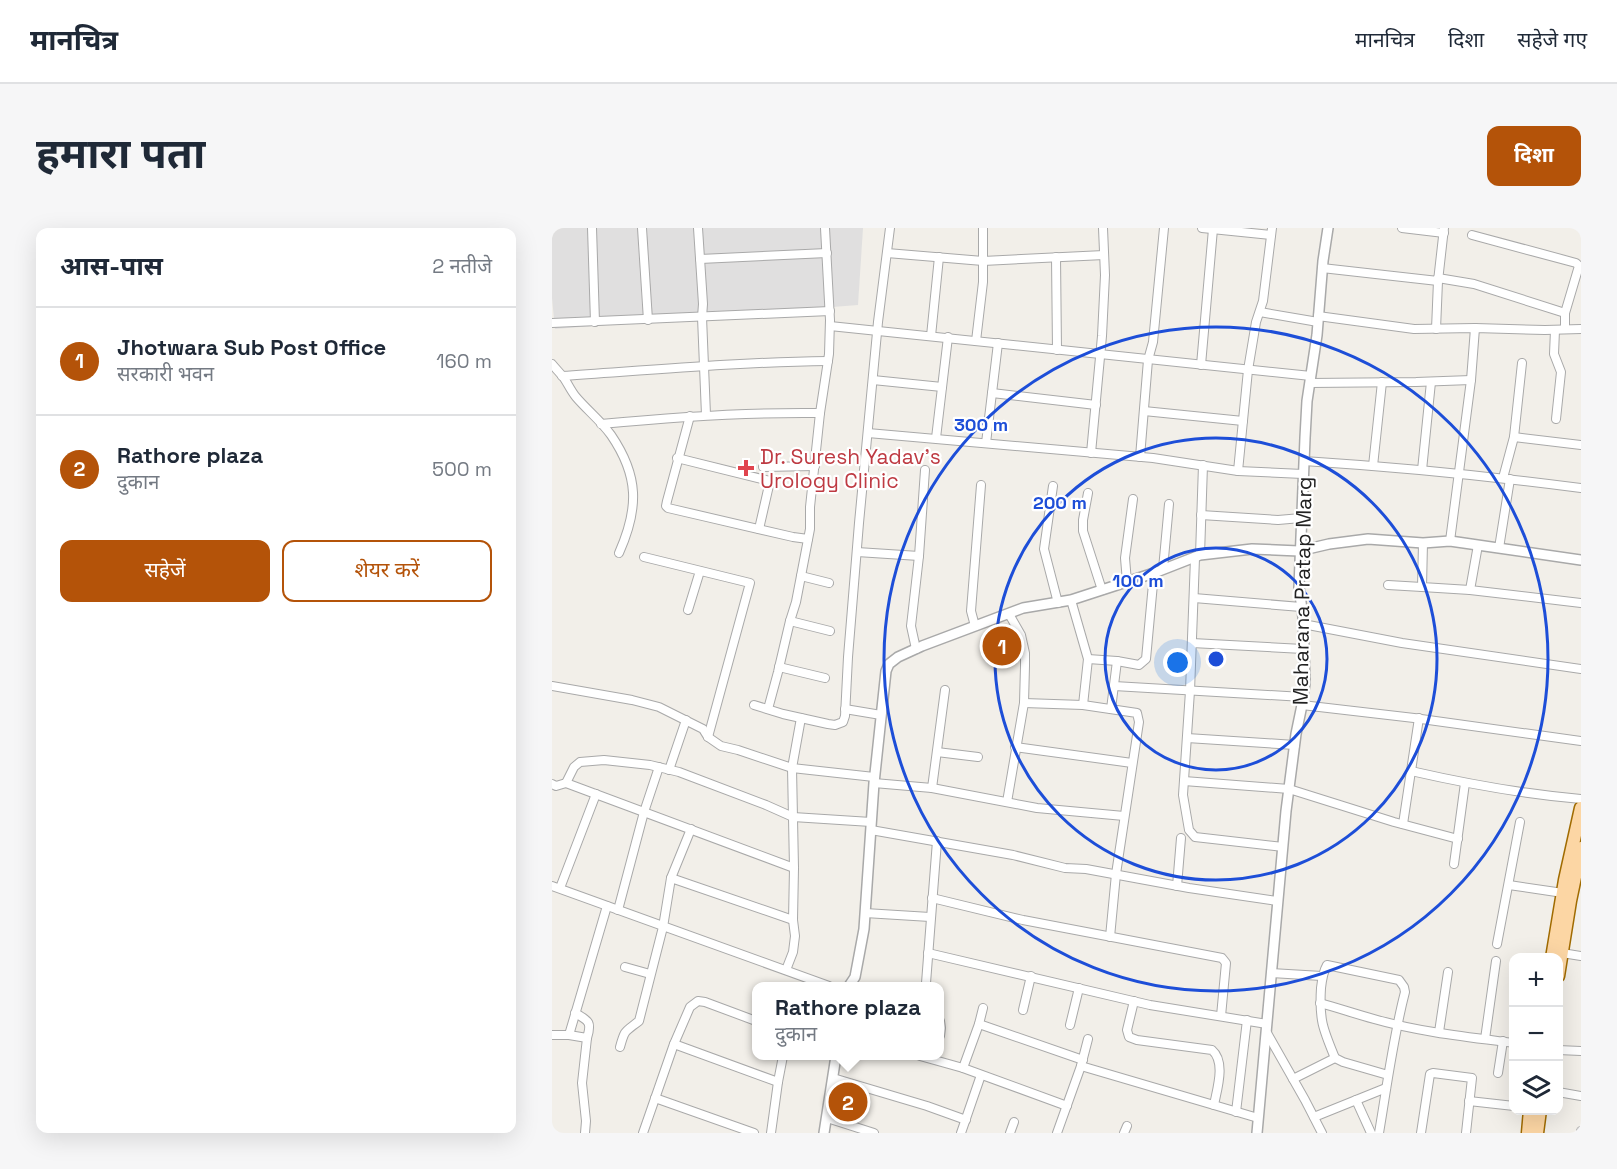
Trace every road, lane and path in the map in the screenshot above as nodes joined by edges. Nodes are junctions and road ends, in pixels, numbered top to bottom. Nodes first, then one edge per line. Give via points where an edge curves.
1 (592, 228) edge
2 (642, 228) edge
3 (698, 228) edge
4 (825, 228) edge
5 (890, 228) edge
6 (983, 228) edge
7 (1103, 228) edge
8 (1164, 228) edge
9 (1202, 228) edge
10 (1328, 228) edge
11 (1402, 228) edge
12 (1213, 229) edge
13 (1272, 231) edge
14 (1444, 231) edge
15 (1472, 235) dead end
16 (826, 253) junction
17 (887, 253) junction
18 (1104, 255) junction
19 (939, 257) junction
20 (1056, 257) junction
21 (700, 259) junction
22 (983, 261) junction
23 (1322, 268) junction
24 (1438, 280) junction
25 (830, 311) junction
26 (1260, 312) junction
27 (1565, 313) junction
28 (702, 317) junction
29 (1318, 319) junction
30 (648, 320) junction
31 (595, 322) junction
32 (552, 323) edge
33 (830, 326) junction
34 (1475, 328) junction
35 (1436, 329) junction
36 (1565, 329) junction
37 (1581, 329) edge
38 (878, 330) junction
39 (1555, 330) junction
40 (931, 336) junction
41 (948, 338) junction
42 (976, 341) junction
43 (998, 343) junction
44 (1057, 350) junction
45 (1101, 354) junction
46 (1148, 360) junction
47 (828, 361) junction
48 (1522, 363) dead end
49 (552, 364) edge
50 (1201, 365) junction
51 (705, 366) junction
52 (1248, 370) junction
53 (562, 376) junction
54 (1310, 379) junction
55 (873, 380) junction
56 (1471, 380) junction
57 (1382, 382) junction
58 (1431, 382) junction
59 (942, 387) junction
60 (992, 393) junction
61 (1096, 405) junction
62 (1144, 411) junction
63 (820, 413) junction
64 (706, 415) junction
65 (690, 416) junction
66 (1556, 419) dead end
67 (1243, 421) junction
68 (601, 424) junction
69 (868, 433) junction
70 (1514, 437) junction
71 (936, 438) junction
72 (986, 443) junction
73 (1581, 445) edge
74 (1091, 453) junction
75 (1140, 457) junction
76 (677, 458) junction
77 (1304, 461) junction
78 (1203, 465) junction
79 (815, 466) junction
80 (1373, 466) junction
81 (763, 467) dead end
82 (925, 470) dead end
83 (1422, 470) junction
84 (1238, 471) junction
85 (1459, 473) junction
86 (1303, 474) junction
87 (1506, 478) junction
88 (981, 484) dead end
89 (1053, 486) dead end
90 (1581, 488) edge
91 (1088, 493) dead end
92 (1133, 499) dead end
93 (1169, 504) dead end
94 (1201, 515) junction
95 (1301, 518) junction
96 (759, 529) junction
97 (808, 539) junction
98 (1450, 541) junction
99 (1423, 543) junction
100 (1478, 545) junction
101 (1499, 548) junction
102 (1299, 551) junction
103 (857, 552) junction
104 (619, 553) dead end
105 (919, 556) junction
106 (644, 557) dead end
107 (1197, 557) junction
108 (1581, 560) edge
109 (700, 571) junction
110 (1159, 571) junction
111 (801, 576) junction
112 (1127, 582) junction
113 (829, 583) dead end
114 (1389, 585) dead end
115 (1422, 587) junction
116 (1102, 590) junction
117 (1470, 590) junction
118 (1194, 598) junction
119 (1071, 600) junction
120 (1058, 603) junction
121 (1581, 603) edge
122 (1301, 607) junction
123 (688, 610) dead end
124 (1009, 614) junction
125 (790, 621) junction
126 (1303, 624) junction
127 (975, 626) junction
128 (830, 631) dead end
129 (1192, 642) junction
130 (916, 649) junction
131 (1303, 649) junction
132 (1088, 659) junction
133 (1117, 661) junction
134 (779, 667) junction
135 (1581, 669) edge
136 (825, 678) dead end
137 (552, 686) edge
138 (1114, 686) junction
139 (945, 690) dead end
140 (1190, 691) junction
141 (1303, 701) junction
142 (1024, 703) junction
143 (754, 705) dead end
144 (1083, 705) junction
145 (845, 709) junction
146 (1111, 709) junction
147 (768, 710) junction
148 (881, 715) junction
149 (801, 718) junction
150 (1419, 718) junction
151 (686, 720) junction
152 (708, 737) junction
153 (1187, 738) junction
154 (1581, 741) edge
155 (1294, 745) junction
156 (1016, 747) junction
157 (937, 752) junction
158 (978, 757) dead end
159 (1132, 763) junction
160 (659, 767) junction
161 (792, 768) junction
162 (669, 770) junction
163 (1411, 771) junction
164 (874, 780) junction
165 (1184, 781) junction
166 (566, 783) junction
167 (1466, 783) junction
168 (552, 784) edge
169 (932, 788) junction
170 (1289, 789) junction
171 (596, 794) junction
172 (1581, 799) edge
173 (1007, 802) junction
174 (1581, 808) edge
175 (644, 812) junction
176 (1124, 816) junction
177 (793, 817) junction
178 (1520, 822) dead end
179 (1403, 824) junction
180 (871, 826) junction
181 (691, 829) junction
182 (1181, 838) dead end
183 (1458, 839) junction
184 (937, 841) junction
185 (1283, 847) junction
186 (1581, 848) edge
187 (1454, 864) dead end
188 (794, 868) junction
189 (1116, 874) junction
190 (671, 878) junction
191 (1509, 885) junction
192 (1177, 886) junction
193 (556, 887) edge
194 (932, 898) junction
195 (1571, 899) edge
196 (1277, 901) junction
197 (607, 906) junction
198 (618, 910) junction
199 (865, 913) junction
200 (930, 917) junction
201 (793, 920) junction
202 (663, 927) junction
203 (1110, 937) junction
204 (1497, 944) dead end
205 (928, 953) junction
206 (1558, 953) edge
207 (1563, 955) edge
208 (1581, 956) edge
209 (1496, 961) dead end
210 (625, 967) dead end
211 (786, 970) junction
212 (1448, 972) dead end
213 (1271, 973) junction
214 (650, 974) junction
215 (1031, 976) junction
216 (1322, 976) junction
217 (816, 982) edge
218 (852, 982) edge
219 (926, 982) edge
220 (1079, 988) junction
221 (1134, 1001) junction
222 (1320, 1003) junction
223 (983, 1008) dead end
224 (1023, 1010) dead end
225 (575, 1013) junction
226 (1221, 1016) junction
227 (752, 1020) edge
228 (1247, 1020) junction
229 (979, 1024) junction
230 (1396, 1024) junction
231 (1070, 1025) dead end
232 (1267, 1029) junction
233 (1439, 1032) junction
234 (552, 1035) edge
235 (569, 1035) junction
236 (587, 1038) junction
237 (1088, 1039) dead end
238 (1485, 1039) junction
239 (1503, 1041) junction
240 (1509, 1042) edge
241 (674, 1044) junction
242 (620, 1047) dead end
243 (1563, 1050) edge
244 (1581, 1051) edge
245 (1335, 1058) junction
246 (782, 1060) edge
247 (835, 1060) edge
248 (941, 1060) edge
249 (1082, 1063) junction
250 (963, 1068) junction
251 (1498, 1073) dead end
252 (981, 1075) junction
253 (1389, 1075) junction
254 (833, 1078) junction
255 (1293, 1079) junction
256 (778, 1082) junction
257 (1386, 1088) junction
258 (1563, 1093) edge
259 (1581, 1096) edge
260 (655, 1098) junction
261 (1356, 1100) junction
262 (1469, 1101) junction
263 (1214, 1105) junction
264 (1509, 1105) edge
265 (1067, 1106) junction
266 (1236, 1112) junction
267 (1530, 1115) edge
268 (1539, 1115) edge
269 (827, 1118) junction
270 (1258, 1118) junction
271 (966, 1120) junction
272 (1316, 1120) junction
273 (1014, 1122) dead end
274 (585, 1133) edge
275 (643, 1133) edge
276 (754, 1133) edge
277 (771, 1133) edge
278 (824, 1133) edge
279 (874, 1133) edge
280 (961, 1133) edge
281 (1010, 1133) edge
282 (1057, 1133) edge
283 (1257, 1133) edge
284 (1315, 1133) edge
285 (1322, 1133) edge
286 (1371, 1133) edge
287 (1379, 1133) edge
288 (1421, 1133) edge
289 (1466, 1133) edge
290 (1528, 1133) edge
291 (1537, 1133) edge

1 - 31 street
2 - 30 street
3 - 21 street
4 - 16 street
5 - 17 street
6 - 22 street
7 - 18 street
8 - 46 street
9 - 12 street
10 - 23 street, Maharana Pratap Marg
11 - 14 street
12 - 13 street
12 - 50 street
13 - 26 street
14 - 24 street
15 - 27 street via 1576,263 1579,266
16 - 21 street
16 - 25 street
17 - 19 street
17 - 38 street
18 - 20 street
18 - 45 street
19 - 22 street
19 - 40 street
20 - 22 street
20 - 44 street
21 - 28 street
22 - 42 street
23 - 24 street
23 - 29 street, Maharana Pratap Marg
24 - 27 street via 1474,284
24 - 35 street
25 - 28 street
25 - 33 street
26 - 29 street
26 - 52 street
27 - 36 street
28 - 30 street
28 - 51 street
29 - 35 street
29 - 54 street, Maharana Pratap Marg
30 - 31 street
31 - 32 street
33 - 38 street
33 - 47 street
34 - 35 street
34 - 39 street
34 - 56 street
36 - 37 street
36 - 39 street
38 - 40 street
38 - 55 street
39 - 66 street via 1554,354 1561,372
40 - 41 street
41 - 42 street
41 - 59 street
42 - 43 street
43 - 44 street
43 - 60 street
44 - 45 street
45 - 46 street
45 - 61 street
46 - 50 street
46 - 62 street
47 - 51 street
47 - 63 street
48 - 70 street
49 - 53 street
50 - 52 street
51 - 53 street
51 - 64 street
52 - 54 street
52 - 67 street
53 - 68 street
54 - 57 street
54 - 77 street, Maharana Pratap Marg
55 - 59 street
55 - 69 street
56 - 58 street
56 - 85 street
57 - 58 street
57 - 80 street
58 - 83 street
59 - 71 street
60 - 61 street
60 - 72 street
61 - 74 street
62 - 67 street
62 - 75 street
63 - 64 street
63 - 79 street
64 - 65 street
65 - 68 street
65 - 76 street
67 - 84 street
68 - 104 street via 625,460 634,488 633,508
69 - 71 street
69 - 103 street
70 - 73 street
70 - 87 street
71 - 72 street
72 - 74 street
74 - 75 street
75 - 78 street
76 - 96 street via 770,481
76 - 96 street via 668,508
77 - 80 street
77 - 86 street, Maharana Pratap Marg
78 - 84 street
78 - 94 street
79 - 81 street
79 - 97 street
80 - 83 street
82 - 105 street
83 - 85 street
84 - 86 street
85 - 87 street
85 - 98 street
86 - 95 street, Maharana Pratap Marg
87 - 90 street
87 - 101 street
88 - 127 street via 971,611
89 - 120 street via 1044,549
91 - 116 street via 1083,531
92 - 112 street via 1125,558
93 - 110 street
94 - 95 street
94 - 107 street
95 - 102 street, Maharana Pratap Marg
96 - 97 street
97 - 111 street
98 - 99 street
98 - 100 street
99 - 102 street via 1368,539
99 - 115 street
100 - 101 street
100 - 117 street
101 - 108 street
102 - 107 street via 1252,549
102 - 122 street, Maharana Pratap Marg
103 - 105 street
103 - 145 street
105 - 130 street via 911,626
106 - 109 street
107 - 110 street
107 - 118 street
109 - 123 street
109 - 152 street via 750,583
110 - 112 street
110 - 133 street via 1146,659 1139,665
111 - 113 street
111 - 125 street
112 - 116 street
114 - 115 street
115 - 117 street
116 - 119 street
117 - 121 street
118 - 122 street
118 - 129 street
119 - 120 street
119 - 132 street
120 - 124 street
122 - 126 street, Maharana Pratap Marg
124 - 127 street
124 - 142 street via 1021,635 1025,653
125 - 128 street
125 - 134 street
126 - 131 street, Maharana Pratap Marg
126 - 135 street
127 - 130 street
129 - 131 street
129 - 140 street
130 - 148 street via 889,664
131 - 141 street, Maharana Pratap Marg
132 - 133 street
132 - 144 street
133 - 138 street
134 - 136 street
134 - 147 street
137 - 151 street via 641,702
138 - 140 street
138 - 146 street
139 - 157 street
140 - 141 street
140 - 153 street
141 - 150 street
141 - 155 street, Maharana Pratap Marg
142 - 144 street
142 - 156 street
143 - 147 street
144 - 146 street
145 - 148 street
145 - 149 street via 839,724
146 - 159 street via 1137,714
147 - 149 street
148 - 164 street
149 - 161 street
150 - 154 street
150 - 163 street
151 - 152 street via 703,729
151 - 162 street
152 - 161 street via 720,746
153 - 155 street
153 - 165 street
155 - 170 street, Maharana Pratap Marg
156 - 159 street
156 - 173 street
157 - 158 street
157 - 169 street
159 - 176 street
160 - 162 street
160 - 166 street via 590,760 574,767
160 - 175 street
161 - 164 street
161 - 177 street
162 - 177 street
163 - 167 street
163 - 179 street
164 - 169 street
164 - 180 street
165 - 170 street
165 - 185 street via 1189,830 1195,837
166 - 168 street
166 - 171 street
167 - 172 street
167 - 183 street
169 - 173 street
170 - 179 street
170 - 185 street, Maharana Pratap Marg
171 - 175 street
171 - 193 street
173 - 176 street
174 - 195 main road
175 - 181 street
175 - 198 street
176 - 189 street
177 - 180 street
177 - 188 street
178 - 191 street
179 - 183 street
180 - 184 street
180 - 199 street
181 - 188 street
181 - 190 street
182 - 192 street
183 - 187 street
184 - 189 street via 1065,868
184 - 194 street
185 - 196 street, Maharana Pratap Marg
186 - 195 main road
188 - 201 street
189 - 192 street
189 - 203 street
190 - 201 street
190 - 202 street
191 - 195 street
191 - 204 street
192 - 196 street
193 - 197 street
194 - 200 street
194 - 203 street
195 - 206 main road
196 - 213 street, Maharana Pratap Marg
197 - 198 street
197 - 225 street
198 - 202 street
199 - 200 street
199 - 218 street
200 - 205 street
201 - 211 street via 793,952
202 - 211 street
202 - 214 street
203 - 226 street via 1222,958 1227,963
205 - 215 street
205 - 219 street
207 - 208 street
209 - 238 street
210 - 214 street
211 - 217 street
212 - 233 street
213 - 216 street
213 - 232 street, Maharana Pratap Marg
214 - 242 street via 639,1021 624,1032
215 - 220 street
215 - 224 street
216 - 222 street
216 - 230 street via 1330,964 1399,980 1405,992
220 - 221 street
220 - 231 street
221 - 226 street
221 - 263 street via 1129,1037 1217,1054 1219,1074
222 - 230 street
222 - 245 street via 1322,1027
223 - 229 street
225 - 235 street
225 - 236 street via 589,1022
226 - 228 street
227 - 241 street via 698,1001 690,1007
228 - 232 street
228 - 266 street
229 - 249 street
229 - 250 street
230 - 233 street
230 - 253 street
232 - 255 street
232 - 270 street, Maharana Pratap Marg
233 - 238 street
234 - 235 street
235 - 236 street
236 - 274 street via 582,1083
237 - 249 street
238 - 239 street
239 - 240 street
239 - 251 street
241 - 256 street
241 - 260 street
243 - 244 street
245 - 253 street
245 - 255 street
246 - 256 street
247 - 254 street
248 - 250 street
249 - 263 street
249 - 265 street
250 - 252 street
252 - 265 street
252 - 271 street
253 - 257 street
254 - 269 street
254 - 271 street
255 - 272 street
256 - 277 street
257 - 261 street
257 - 287 street
258 - 259 street
260 - 275 street
260 - 276 street
261 - 272 street
261 - 286 street
262 - 264 street
262 - 288 street via 1471,1077 1431,1073
262 - 289 street
263 - 266 street
265 - 282 street
266 - 270 street
267 - 290 main road
268 - 291 main road
269 - 278 street
269 - 279 street
270 - 283 street, Maharana Pratap Marg
271 - 280 street
272 - 284 street
272 - 285 street
273 - 281 street

